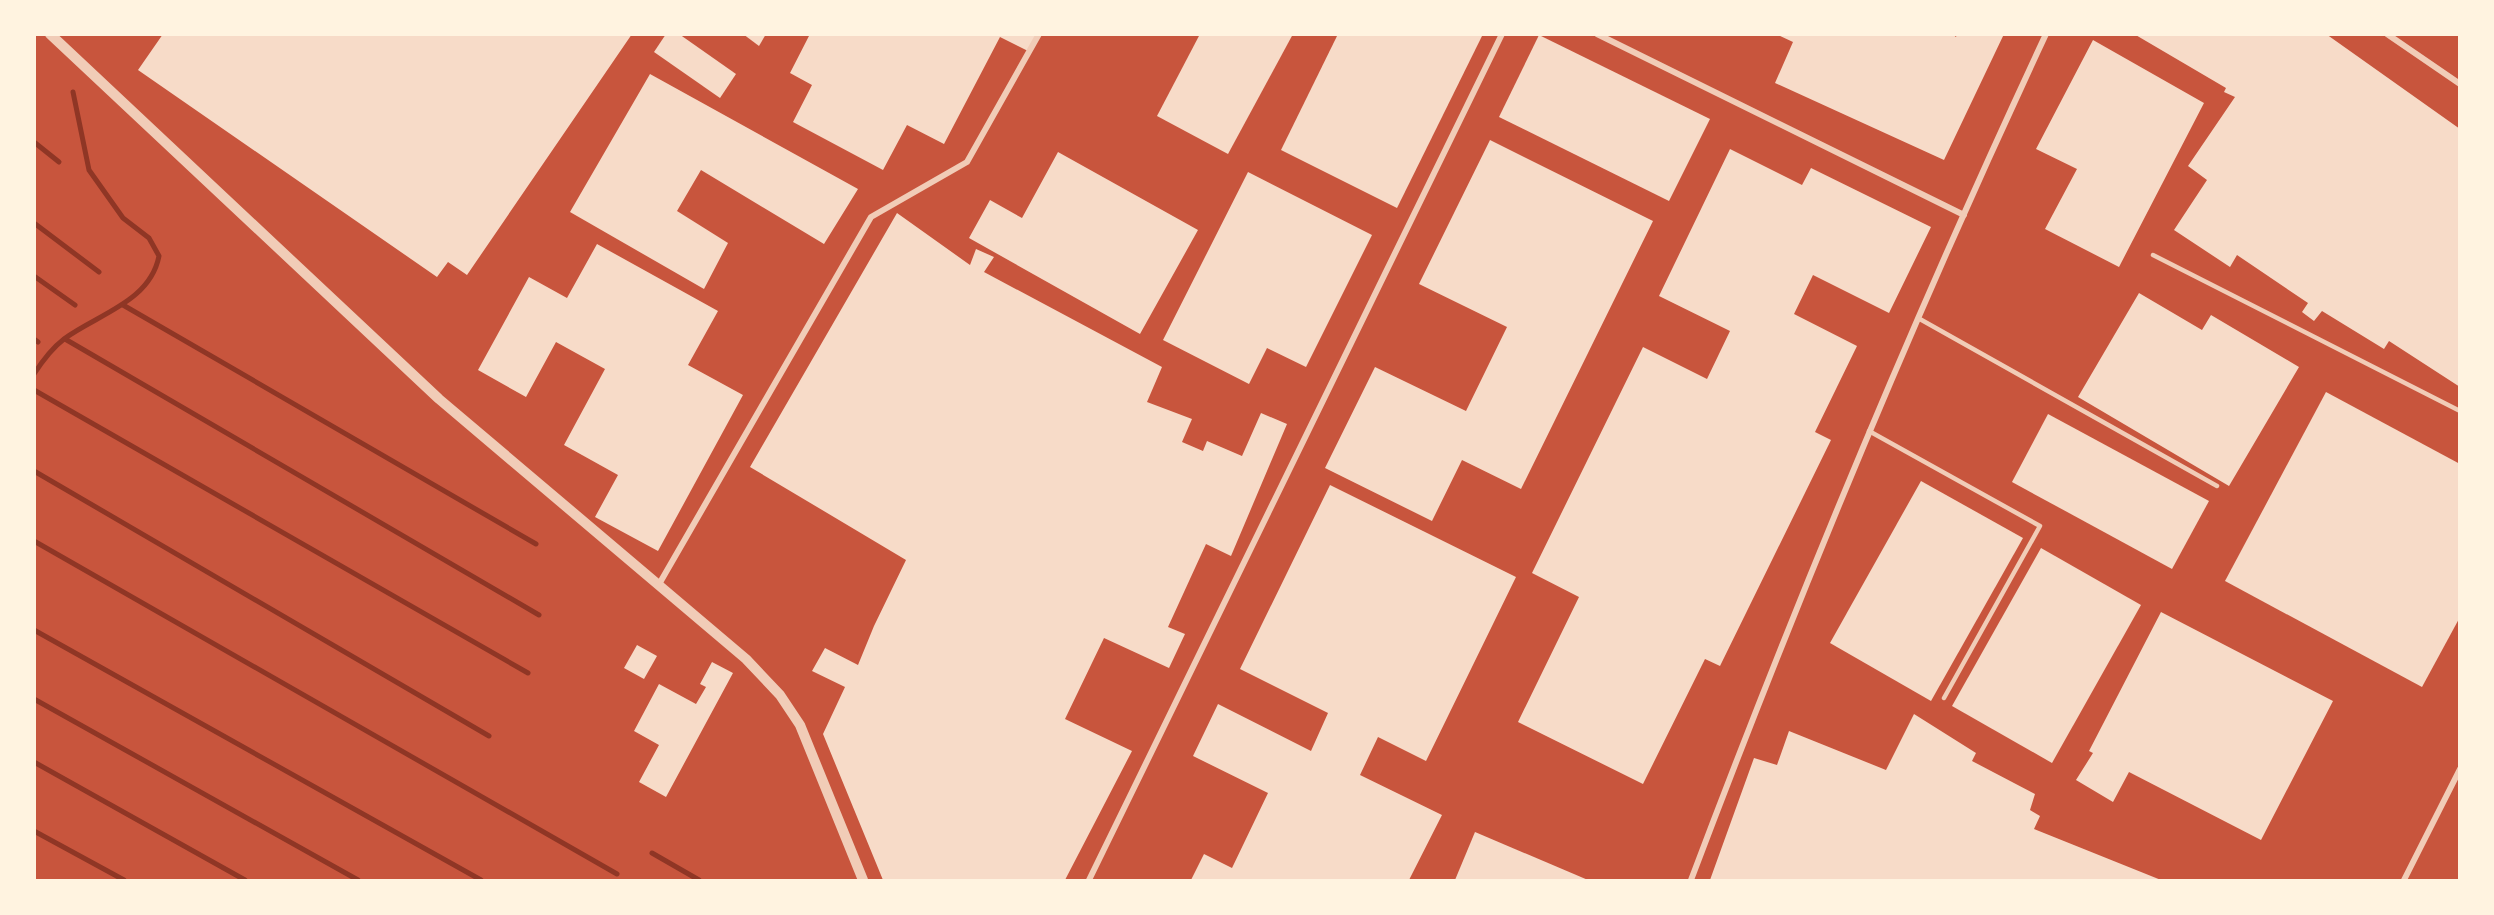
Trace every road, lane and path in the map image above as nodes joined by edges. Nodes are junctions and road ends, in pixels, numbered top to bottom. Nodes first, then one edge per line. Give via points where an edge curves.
1 (50, 34) edge
2 (1039, 34) edge
3 (1502, 34) edge
4 (1597, 34) edge
5 (2046, 34) edge
6 (2387, 34) edge
7 (2460, 84) edge
8 (1964, 215) junction
9 (2153, 255) dead end
10 (1917, 318) junction
11 (2460, 411) edge
12 (1869, 431) junction
13 (2217, 486) dead end
14 (658, 586) junction
15 (1944, 698) dead end
16 (2460, 769) edge
17 (863, 880) edge
18 (1089, 880) edge
19 (1691, 880) edge
20 (2404, 880) edge

1 - 14 street via 439,399
2 - 14 street via 967,162 872,217
3 - 18 street
4 - 8 street
5 - 8 street
6 - 7 street
8 - 10 street
9 - 11 lane
10 - 12 street
10 - 13 lane
12 - 15 lane via 2040,526
12 - 19 street via 1770,671
14 - 17 street via 746,659 791,710
16 - 20 street

